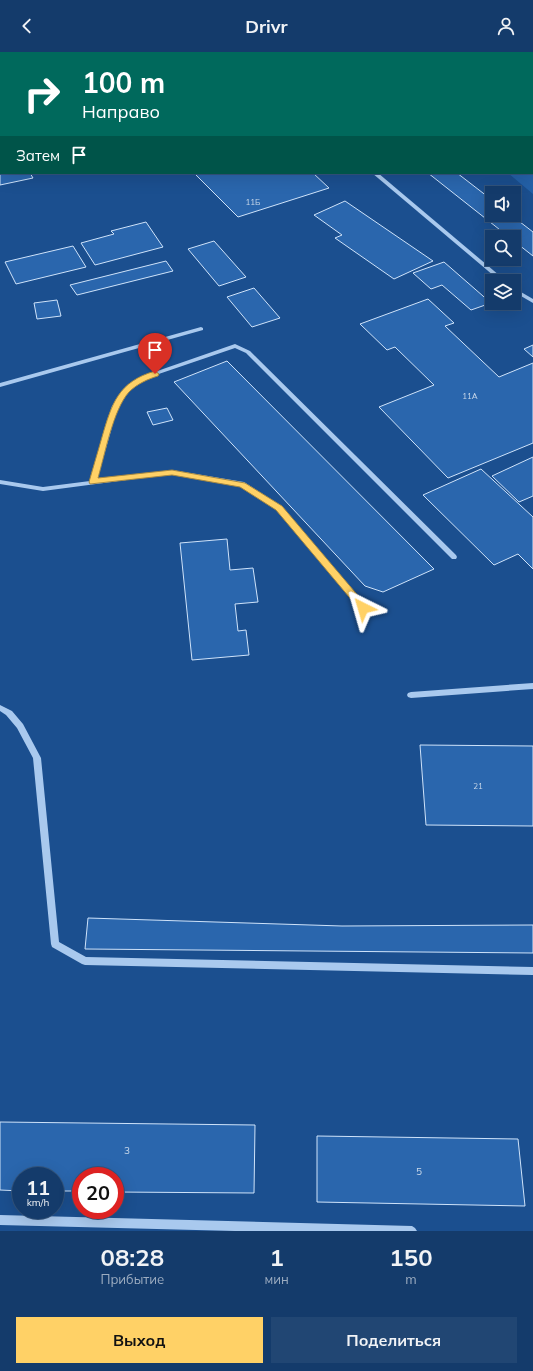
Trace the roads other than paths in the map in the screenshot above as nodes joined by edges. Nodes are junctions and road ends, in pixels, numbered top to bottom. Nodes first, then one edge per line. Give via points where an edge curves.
1 (376, 174) edge
2 (495, 274) edge
3 (521, 294) edge
4 (533, 302) edge
5 (201, 329) dead end
6 (0, 385) edge
7 (0, 482) edge
8 (93, 482) junction
9 (454, 558) dead end
10 (363, 608) dead end
11 (533, 686) edge
12 (411, 695) dead end
13 (0, 708) edge
14 (533, 971) edge
15 (0, 1220) edge
16 (311, 1229) edge
17 (412, 1231) edge

1 - 2 street
3 - 4 street
5 - 6 street
7 - 8 street via 43,489
8 - 9 street via 115,406 127,390 142,378 235,346 248,352
8 - 10 street via 172,472 242,484 279,508
11 - 12 street
13 - 14 street via 9,713 20,726 37,758 55,944 85,961
15 - 16 street
16 - 17 street

